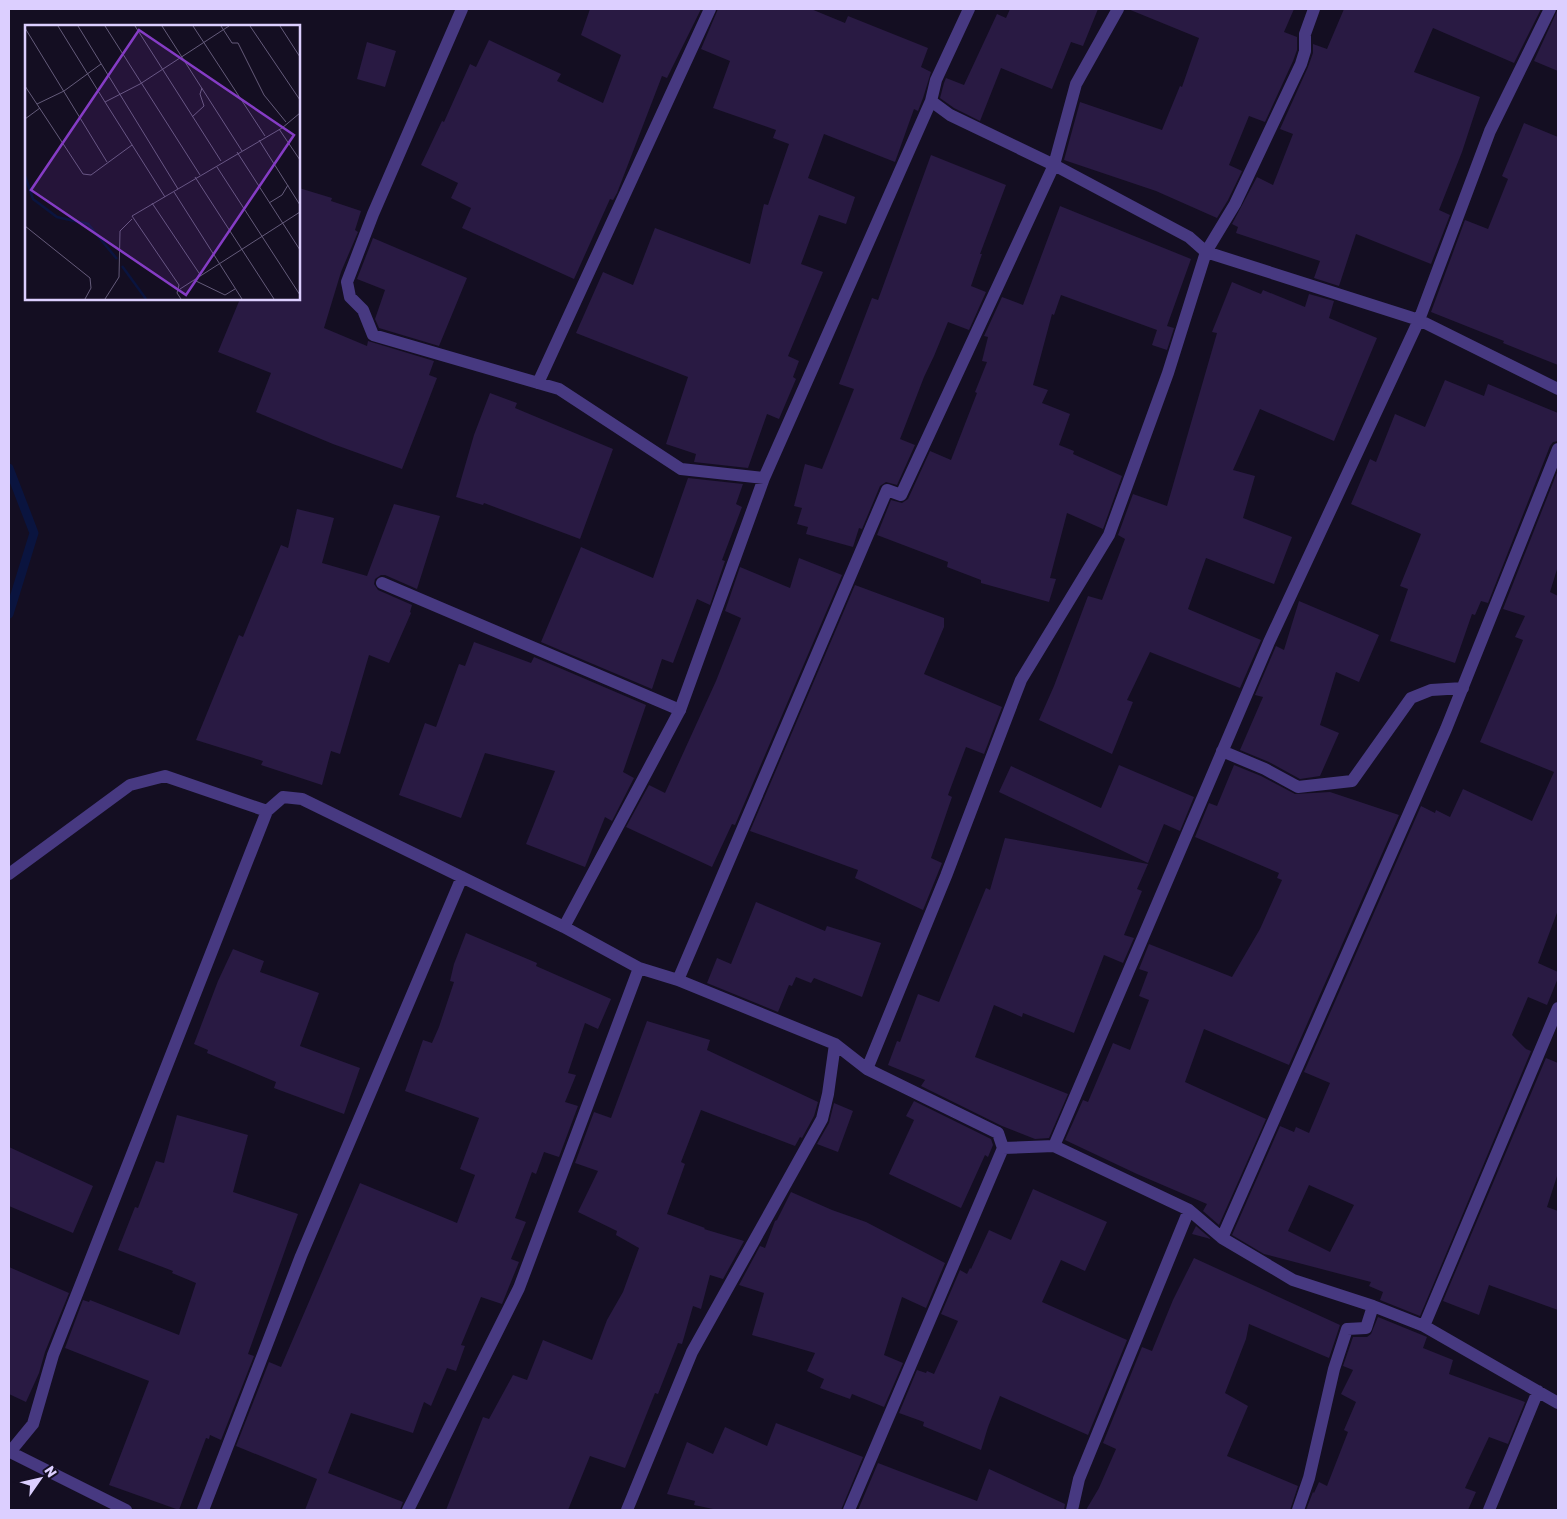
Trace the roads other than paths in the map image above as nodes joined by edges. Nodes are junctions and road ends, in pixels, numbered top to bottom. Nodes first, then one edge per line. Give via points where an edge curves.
1 (462, 9) edge
2 (710, 9) edge
3 (969, 9) edge
4 (1118, 9) edge
5 (1314, 9) edge
6 (1550, 9) edge
7 (931, 102) junction
8 (1054, 165) junction
9 (1206, 252) junction
10 (1419, 320) junction
11 (538, 383) junction
12 (1558, 389) edge
13 (1558, 449) edge
14 (764, 478) junction
15 (382, 583) dead end
16 (1463, 688) junction
17 (680, 710) junction
18 (1222, 751) junction
19 (267, 811) junction
20 (9, 874) edge
21 (462, 877) junction
22 (564, 927) junction
23 (639, 968) junction
24 (678, 980) junction
25 (1558, 1008) edge
26 (834, 1044) junction
27 (868, 1069) junction
28 (1054, 1146) junction
29 (1003, 1148) junction
30 (1189, 1210) junction
31 (1222, 1238) junction
32 (1373, 1306) junction
33 (1424, 1326) junction
34 (1538, 1391) junction
35 (1558, 1403) edge
36 (10, 1452) edge
37 (126, 1510) edge
38 (203, 1510) edge
39 (408, 1510) edge
40 (627, 1510) edge
41 (849, 1510) edge
42 (1072, 1510) edge
43 (1298, 1510) edge
44 (1489, 1510) edge

1 - 11 street via 373,214 347,282 350,297 363,310 373,336
2 - 11 street
3 - 7 street via 936,80
4 - 8 street via 1076,84
5 - 9 street via 1305,34 1301,64 1235,204
6 - 10 street via 1490,131
7 - 8 street via 950,115
7 - 14 street
8 - 9 street via 1189,237
8 - 24 street via 901,495 887,490
9 - 10 street
9 - 27 street via 1168,373 1108,535 1021,680
10 - 12 street
10 - 18 street via 1269,642
11 - 14 street via 559,389 682,469
13 - 16 street
14 - 17 street
15 - 17 street
16 - 18 street via 1432,690 1411,698 1352,781 1298,787
16 - 31 street
17 - 22 street
18 - 28 street
19 - 20 street via 165,776 130,785
19 - 21 street via 283,797 302,799
19 - 36 street via 53,1355 33,1424
21 - 22 street
21 - 38 street via 301,1256
22 - 23 street
23 - 24 street
23 - 39 street via 519,1288
24 - 26 street
25 - 33 street
26 - 27 street
26 - 40 street via 822,1120 692,1352
27 - 29 street via 998,1133
28 - 29 street
28 - 30 street
29 - 41 street
30 - 31 street
30 - 42 street via 1079,1479
31 - 32 street via 1293,1280
32 - 33 street
32 - 43 street via 1366,1328 1347,1329
33 - 34 street
34 - 35 street
34 - 44 street
36 - 37 street

